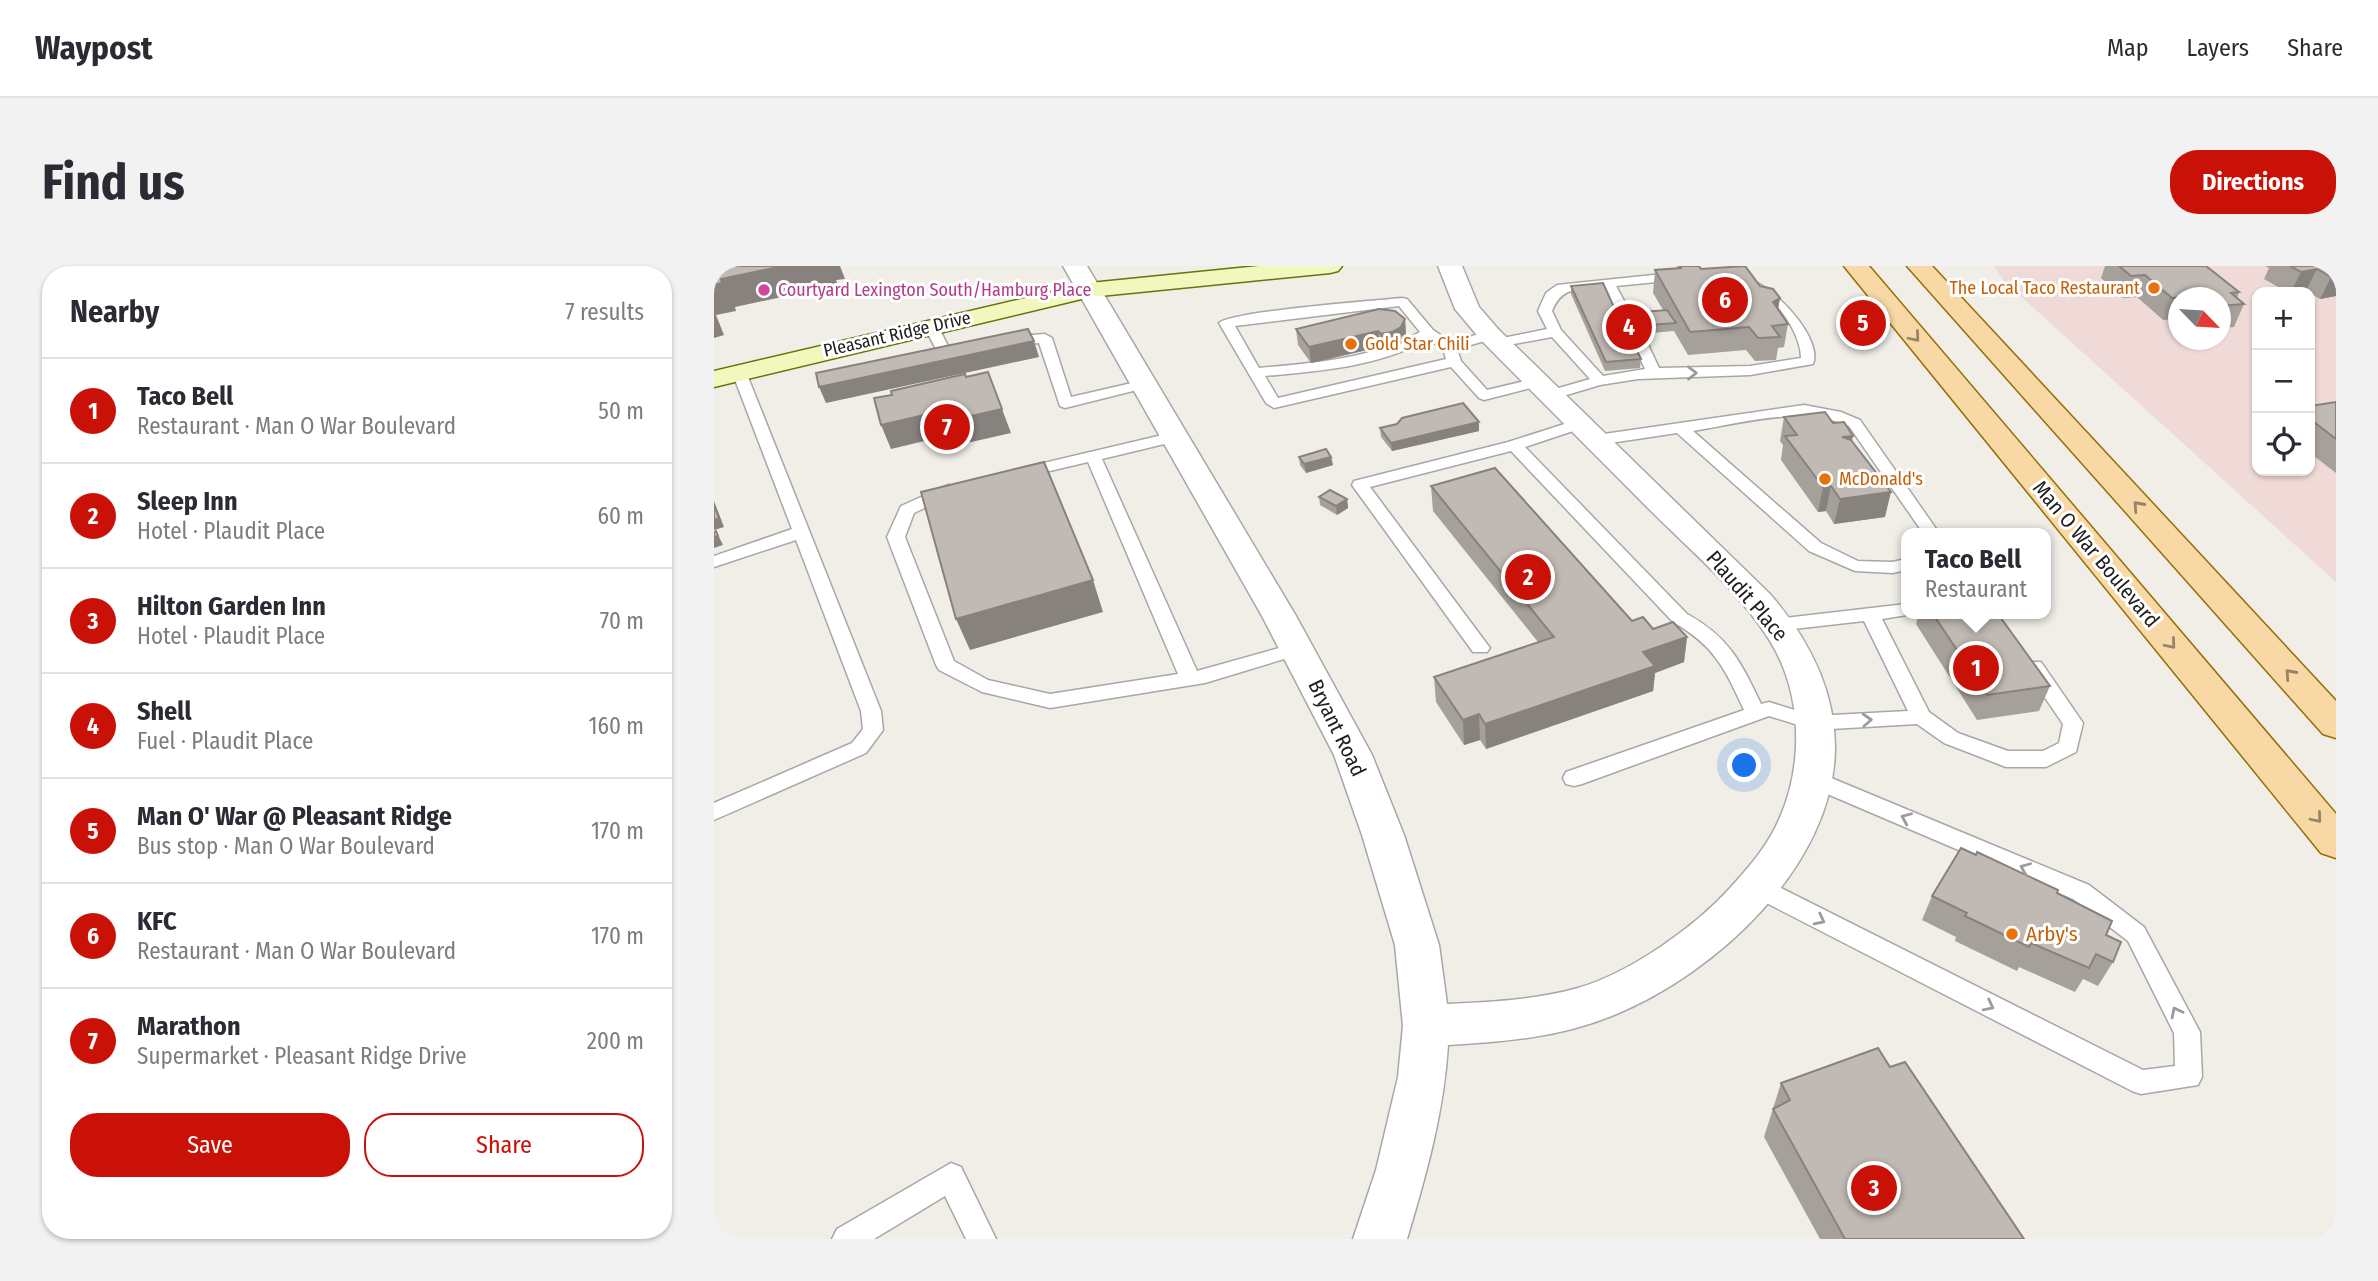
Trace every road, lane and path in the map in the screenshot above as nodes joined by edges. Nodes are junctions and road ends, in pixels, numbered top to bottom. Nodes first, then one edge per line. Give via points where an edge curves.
1 (1330, 266) edge
2 (1450, 266) edge
3 (1856, 266) edge
4 (1919, 266) edge
5 (1697, 275) edge
6 (1720, 275) edge
7 (1082, 278) edge
8 (1962, 280) dead end
9 (1615, 283) junction
10 (931, 326) junction
11 (1555, 332) junction
12 (1428, 333) junction
13 (1494, 339) junction
14 (1451, 355) junction
15 (2012, 367) junction
16 (740, 372) junction
17 (1255, 373) junction
18 (1654, 373) junction
19 (714, 379) edge
20 (1600, 380) junction
21 (1145, 384) junction
22 (1544, 388) junction
23 (1681, 428) junction
24 (1588, 432) junction
25 (1175, 437) junction
26 (1514, 445) junction
27 (1093, 456) junction
28 (1005, 477) edge
29 (967, 486) edge
30 (1928, 528) edge
31 (801, 532) junction
32 (714, 562) edge
33 (1901, 566) edge
34 (1901, 611) edge
35 (1870, 614) junction
36 (1775, 625) junction
37 (2019, 647) edge
38 (1480, 648) dead end
39 (1297, 649) junction
40 (1191, 678) junction
41 (1756, 714) junction
42 (1921, 717) junction
43 (1814, 723) junction
44 (2336, 725) edge
45 (1574, 778) dead end
46 (1812, 778) junction
47 (714, 812) edge
48 (2336, 842) edge
49 (1759, 888) junction
50 (1426, 1026) junction
51 (847, 1239) edge
52 (981, 1239) edge
53 (1380, 1239) edge

1 - 7 street, Pleasant Ridge Drive
2 - 13 street, Plaudit Place via 1467,309
3 -> 48 main road, Man O War Boulevard
4 - 15 main road
5 - 9 lane
18 -> 6 lane via 1733,373 1808,361 1808,344 1766,288 1745,278
7 - 10 street, Pleasant Ridge Drive
7 - 21 street, Bryant Road
8 - 15 main road
9 - 11 lane via 1562,288 1551,296 1545,311
9 - 18 lane
10 - 16 street, Pleasant Ridge Drive
10 - 21 lane via 946,356 1015,339 1045,338 1065,403
11 - 13 lane
11 - 20 lane
12 - 14 lane
12 - 17 lane via 1412,344 1323,367
12 - 17 lane via 1402,302 1226,323
13 - 14 lane
13 - 22 street, Plaudit Place
14 - 17 lane via 1275,402
14 - 22 lane via 1484,395
44 -> 15 main road
16 - 19 street, Pleasant Ridge Drive
16 - 31 lane
18 - 20 lane
20 - 22 lane
21 - 25 street, Bryant Road
22 - 24 street, Plaudit Place
23 - 24 lane
23 - 30 lane via 1804,410 1836,415 1855,423
23 - 33 lane via 1815,547 1855,566
24 - 26 lane
24 - 36 street, Plaudit Place via 1711,552
25 - 27 lane
25 - 39 street, Bryant Road
26 - 38 lane via 1360,485
26 - 41 lane via 1680,618 1705,631 1723,648
27 - 28 lane
27 - 40 lane
29 - 40 lane via 942,492 907,510 896,537 946,666 982,685 1050,701
31 - 32 lane
31 - 47 lane via 873,730 859,748
34 - 35 lane
35 - 36 lane
35 - 42 lane
36 - 43 street, Plaudit Place via 1793,650 1811,697
37 - 42 lane via 2073,723 2069,747 2046,759 2006,759 1951,738
39 - 40 lane
39 - 50 street, Bryant Road via 1353,755 1384,835 1417,945
41 - 43 lane via 1769,709
41 - 45 lane
43 -> 42 lane
43 - 46 street, Plaudit Place
46 - 49 street, Plaudit Place via 1787,849
49 -> 46 lane via 2141,1082 2189,1077 2187,1032 2136,934 2081,892
49 - 50 street, Plaudit Place via 1719,927 1631,987 1576,1009 1535,1017
50 - 53 street, Bryant Road via 1422,1077 1402,1170
51 - 52 lane via 951,1177

